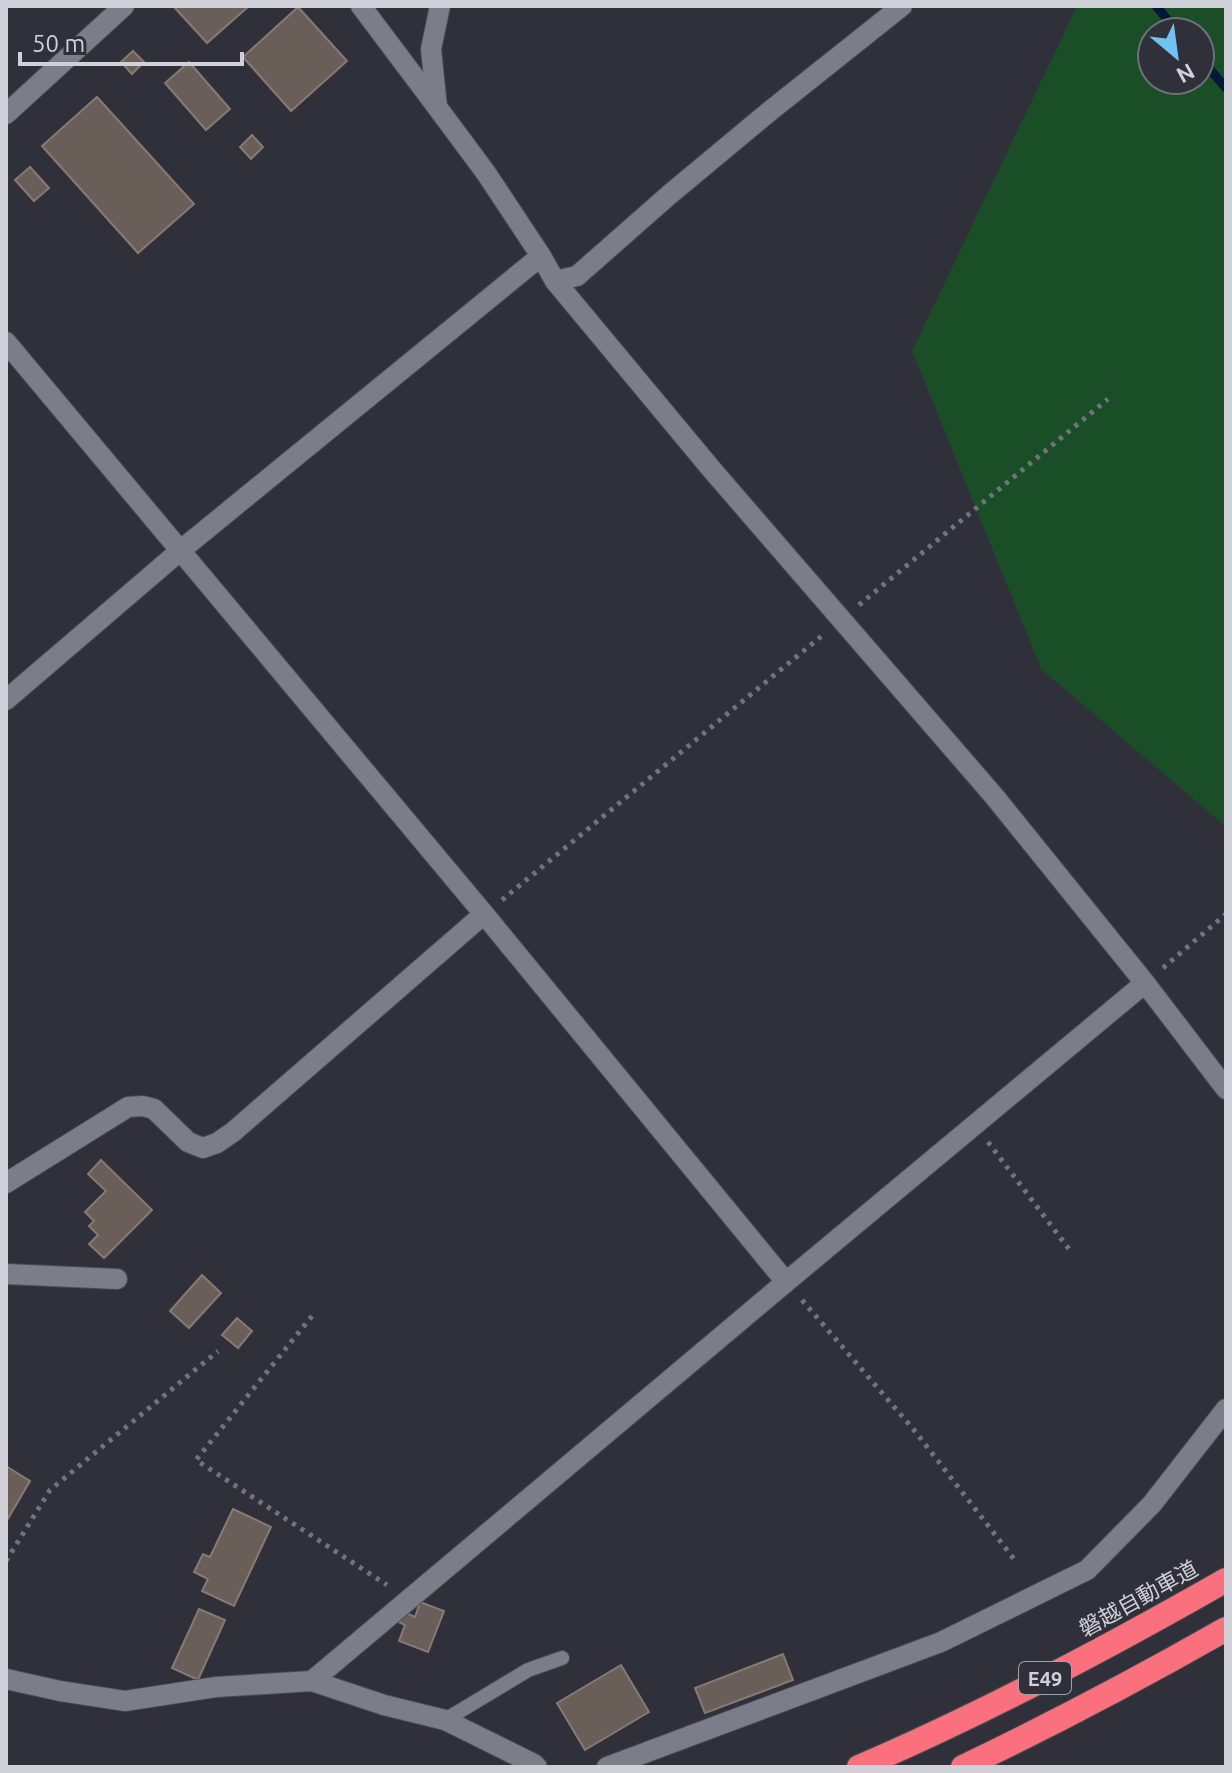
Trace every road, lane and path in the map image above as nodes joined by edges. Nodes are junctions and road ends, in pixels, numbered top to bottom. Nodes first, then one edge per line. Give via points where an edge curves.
1 (124, 6) edge
2 (361, 6) edge
3 (440, 6) edge
4 (902, 6) edge
5 (437, 107) junction
6 (6, 114) edge
7 (541, 256) junction
8 (555, 281) junction
9 (6, 342) edge
10 (1108, 399) dead end
11 (181, 550) junction
12 (841, 620) junction
13 (6, 700) edge
14 (484, 914) junction
15 (1226, 914) edge
16 (1145, 983) junction
17 (1226, 1089) edge
18 (975, 1125) junction
19 (6, 1183) edge
20 (1072, 1253) dead end
21 (6, 1274) edge
22 (117, 1279) dead end
23 (786, 1282) junction
24 (312, 1316) dead end
25 (218, 1351) dead end
26 (1226, 1409) edge
27 (1014, 1559) dead end
28 (6, 1561) edge
29 (1226, 1580) edge
30 (408, 1599) junction
31 (1226, 1629) edge
32 (562, 1658) dead end
33 (6, 1681) edge
34 (312, 1681) junction
35 (445, 1720) junction
36 (537, 1767) edge
37 (607, 1767) edge
38 (859, 1767) edge
39 (963, 1767) edge

1 - 6 street
2 - 5 street
3 - 5 street via 431,49
4 - 8 street via 577,276
5 - 7 street
7 - 8 street
7 - 11 street
8 - 12 street
9 - 11 street
10 - 12 path
11 - 13 street
11 - 14 street
12 - 14 path
12 - 16 street via 994,796
14 - 19 street via 217,1143 203,1148 188,1142 154,1109 128,1107
14 - 23 street
15 - 16 path
16 - 17 street
16 - 18 street
18 - 20 path
18 - 23 street
21 - 22 street
23 - 27 path via 914,1430
23 - 30 street
24 - 30 path via 196,1460
25 - 28 path via 50,1490
26 - 37 street via 1152,1504 1087,1570 941,1642
29 - 38 highway, 磐越自動車道 / E49 via 997,1703
30 - 34 street
31 - 39 highway, E49
32 - 35 lane via 528,1670
33 - 34 street via 125,1701 216,1687
34 - 35 street
35 - 36 street

